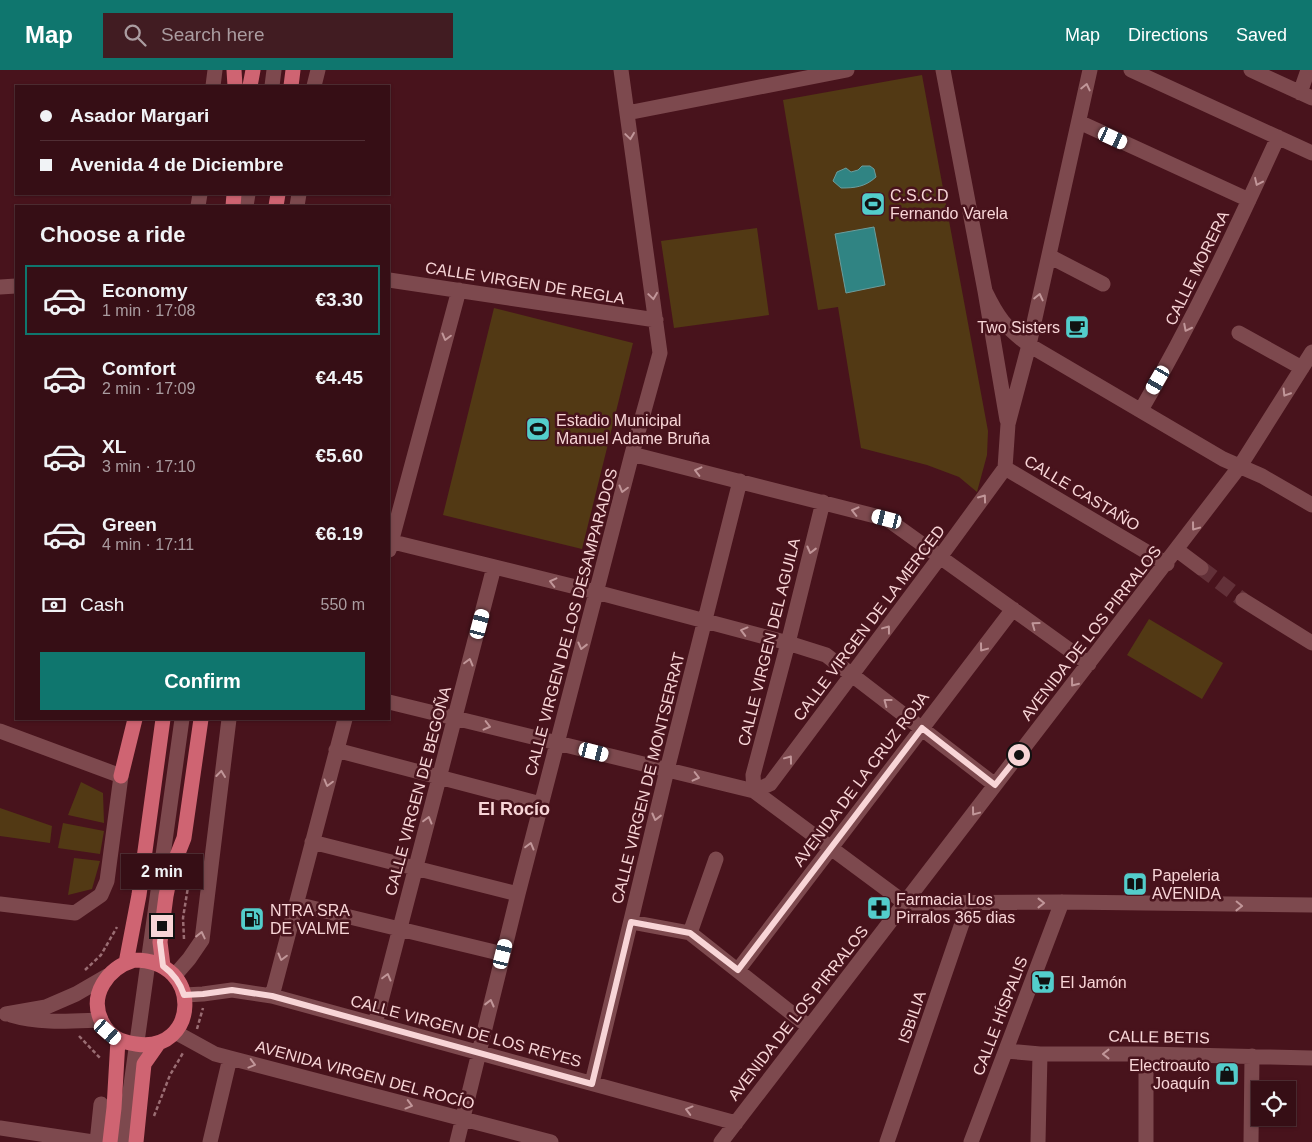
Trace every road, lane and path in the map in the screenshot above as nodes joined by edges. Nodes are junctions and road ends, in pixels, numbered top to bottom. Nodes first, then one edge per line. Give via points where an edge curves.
1 (215, 70) edge
2 (234, 70) edge
3 (252, 70) edge
4 (265, 70) edge
5 (274, 70) edge
6 (293, 70) edge
7 (318, 70) edge
8 (621, 70) edge
9 (847, 70) edge
10 (943, 70) edge
11 (1090, 70) edge
12 (1131, 70) edge
13 (1251, 70) edge
14 (1308, 70) edge
15 (788, 75) edge
16 (213, 85) edge
17 (235, 85) edge
18 (250, 85) edge
19 (263, 85) edge
20 (272, 85) edge
21 (292, 85) edge
22 (314, 85) edge
23 (1306, 96) edge
24 (627, 113) junction
25 (1079, 122) junction
26 (1278, 137) junction
27 (1312, 153) edge
28 (1249, 200) junction
29 (1049, 256) junction
30 (390, 280) edge
31 (1103, 284) dead end
32 (0, 286) edge
33 (15, 286) edge
34 (459, 290) junction
35 (985, 291) junction
36 (656, 320) junction
37 (1012, 333) junction
38 (1239, 333) dead end
39 (993, 344) junction
40 (1029, 345) junction
41 (1312, 353) edge
42 (1302, 368) junction
43 (1141, 410) junction
44 (1008, 424) junction
45 (632, 454) junction
46 (1240, 466) junction
47 (1005, 468) junction
48 (740, 481) junction
49 (823, 502) junction
50 (1312, 506) edge
51 (390, 544) edge
52 (1177, 550) junction
53 (940, 557) junction
54 (1167, 564) junction
55 (494, 567) junction
56 (1201, 568) tunnel mouth
57 (596, 592) junction
58 (1244, 600) tunnel mouth
59 (1013, 609) junction
60 (706, 621) junction
61 (788, 643) junction
62 (1312, 643) edge
63 (1089, 664) junction
64 (852, 675) junction
65 (390, 702) edge
66 (455, 718) junction
67 (135, 720) edge
68 (163, 720) edge
69 (175, 720) edge
70 (182, 720) edge
71 (201, 720) edge
72 (229, 720) edge
73 (344, 720) edge
74 (922, 728) junction
75 (0, 731) edge
76 (557, 743) junction
77 (336, 750) junction
78 (668, 770) junction
79 (121, 776) junction
80 (439, 778) junction
81 (995, 785) junction
82 (754, 791) junction
83 (541, 804) junction
84 (312, 842) junction
85 (831, 848) junction
86 (716, 859) dead end
87 (416, 868) junction
88 (518, 894) junction
89 (1062, 902) junction
90 (905, 903) junction
91 (970, 903) junction
92 (0, 904) edge
93 (296, 904) junction
94 (1312, 905) edge
95 (631, 922) junction
96 (120, 923) dead end
97 (400, 928) junction
98 (690, 933) junction
99 (503, 954) junction
100 (126, 962) junction
101 (157, 965) junction
102 (738, 970) junction
103 (83, 972) dead end
104 (107, 976) junction
105 (184, 995) junction
106 (272, 996) junction
107 (3, 1013) edge
108 (101, 1020) junction
109 (375, 1024) junction
110 (809, 1027) junction
111 (175, 1032) junction
112 (78, 1035) dead end
113 (129, 1043) junction
114 (158, 1044) junction
115 (1006, 1050) junction
116 (478, 1052) junction
117 (1040, 1054) junction
118 (1146, 1054) junction
119 (1252, 1056) junction
120 (230, 1058) junction
121 (1312, 1058) edge
122 (102, 1064) dead end
123 (592, 1084) junction
124 (101, 1104) dead end
125 (463, 1119) junction
126 (736, 1122) junction
127 (0, 1128) edge
128 (95, 1142) edge
129 (110, 1142) edge
130 (121, 1142) edge
131 (136, 1142) edge
132 (210, 1142) edge
133 (457, 1142) edge
134 (551, 1142) edge
135 (721, 1142) edge
136 (887, 1142) edge
137 (971, 1142) edge
138 (1038, 1142) edge
139 (1146, 1142) edge
140 (1251, 1142) edge

1 - 16 street
2 - 17 main road
3 - 18 main road
4 - 19 street
5 - 20 street
6 - 21 main road
7 - 22 street
8 - 24 street, CALLE VIRGEN DE LOS DESAMPARADOS
9 - 15 street
10 - 35 street
25 -> 11 street
12 - 26 street
13 - 23 street
14 - 23 street
15 - 24 street
24 -> 36 street, CALLE VIRGEN DE LOS DESAMPARADOS
25 - 28 street
25 - 29 street
26 - 27 street
26 -> 28 street, CALLE MORERA
28 -> 43 street, CALLE MORERA via 1212,280
29 - 31 street
40 -> 29 street
30 - 34 street, CALLE VIRGEN DE REGLA
32 - 33 street
34 - 36 street, CALLE VIRGEN DE REGLA
34 -> 51 street
35 - 37 street
35 - 39 street
36 - 45 street, CALLE VIRGEN DE LOS DESAMPARADOS via 660,353
37 - 39 street via 999,335
37 - 40 street
38 - 42 street
39 - 44 street
40 - 43 street
40 - 44 street
41 - 42 street, AVENIDA DE LOS PIRRALOS
42 -> 46 street, AVENIDA DE LOS PIRRALOS
43 - 46 street
44 - 47 street
48 -> 45 street
45 -> 57 street, CALLE VIRGEN DE LOS DESAMPARADOS
46 - 50 street
46 -> 52 street, AVENIDA DE LOS PIRRALOS
53 -> 47 street, CALLE VIRGEN DE LA MERCED
47 - 54 street, CALLE CASTAÑO
48 - 49 street
48 - 60 street, CALLE VIRGEN DE MONTSERRAT
53 -> 49 street via 887,519
49 -> 61 street, CALLE VIRGEN DEL AGUILA
51 - 55 street
52 - 54 street, AVENIDA DE LOS PIRRALOS
52 - 56 street
53 - 59 street
64 -> 53 street, CALLE VIRGEN DE LA MERCED
54 - 63 street, AVENIDA DE LOS PIRRALOS
57 -> 55 street
66 -> 55 street, CALLE VIRGEN DE BEGOÑA
57 - 60 street
57 -> 76 street, CALLE VIRGEN DE LOS DESAMPARADOS
58 - 62 street
63 -> 59 street
59 -> 74 street, AVENIDA DE LA CRUZ ROJA
61 -> 60 street
60 - 78 street, CALLE VIRGEN DE MONTSERRAT
61 - 64 street via 826,655
61 - 82 street, CALLE VIRGEN DEL AGUILA via 753,775
63 -> 81 street, AVENIDA DE LOS PIRRALOS
74 -> 64 street
82 -> 64 street, CALLE VIRGEN DE LA MERCED via 770,784
65 - 66 street
66 -> 76 street
66 - 80 street, CALLE VIRGEN DE BEGOÑA
67 - 79 main road
68 - 100 main road via 139,895
69 - 101 street
70 - 101 street
71 - 101 main road via 184,838 171,871
101 -> 72 street via 189,959 202,940
73 - 77 street
74 - 81 street
74 - 85 street, AVENIDA DE LA CRUZ ROJA
75 - 79 street
76 - 78 street
76 - 83 street, CALLE VIRGEN DE LOS DESAMPARADOS
77 - 80 street
77 -> 84 street
78 -> 82 street
78 -> 95 street, CALLE VIRGEN DE MONTSERRAT
79 - 92 street via 107,881 100,895 75,913
80 - 83 street
87 -> 80 street, CALLE VIRGEN DE BEGOÑA
81 -> 90 street, AVENIDA DE LOS PIRRALOS
82 - 85 street
88 -> 83 street, CALLE VIRGEN DE LOS DESAMPARADOS
84 - 87 street
84 - 93 street
85 - 90 street
85 - 102 street, AVENIDA DE LA CRUZ ROJA
86 - 98 street
87 - 88 street
87 - 97 street, CALLE VIRGEN DE BEGOÑA
88 - 99 street, CALLE VIRGEN DE LOS DESAMPARADOS
91 -> 89 street
89 -> 94 street
89 - 115 street, CALLE HÍSPALIS
90 - 91 street
90 - 110 street, AVENIDA DE LOS PIRRALOS
91 - 136 street, ISBILIA
93 - 97 street
93 -> 106 street
95 - 98 street
95 - 123 street, CALLE VIRGEN DE MONTSERRAT
96 - 103 path via 101,955
97 - 99 street
109 -> 97 street, CALLE VIRGEN DE BEGOÑA
98 - 102 street
116 -> 99 street, CALLE VIRGEN DE LOS DESAMPARADOS
100 - 101 main road
100 - 104 main road
101 - 105 main road via 181,984
101 - 113 street
102 - 110 street
104 - 107 street via 46,1007
104 - 108 main road via 98,997
105 - 106 street, CALLE VIRGEN DE LOS REYES via 232,990
105 - 111 main road via 184,1014
106 - 109 street, CALLE VIRGEN DE LOS REYES
107 - 108 street via 27,1020
108 - 113 main road via 108,1032
109 - 116 street, CALLE VIRGEN DE LOS REYES
110 - 126 street, AVENIDA DE LOS PIRRALOS
111 - 114 main road
111 - 120 street, AVENIDA VIRGEN DEL ROCÍO via 215,1054
112 - 122 path via 100,1057
113 - 114 main road
113 - 129 main road
113 - 130 street
114 - 131 main road via 144,1064
115 - 117 street, CALLE BETIS
115 - 137 street, CALLE HÍSPALIS
116 - 123 street, CALLE VIRGEN DE LOS REYES
116 - 125 street, CALLE VIRGEN DE LOS DESAMPARADOS
118 -> 117 street, CALLE BETIS
117 - 138 street
118 - 119 street, CALLE BETIS
118 - 139 street
119 - 121 street, CALLE BETIS
119 - 140 street
120 -> 125 street, AVENIDA VIRGEN DEL ROCÍO
120 - 132 street
126 -> 123 street, CALLE VIRGEN DE LOS REYES
124 - 128 street
125 - 133 street, CALLE VIRGEN DE LOS DESAMPARADOS
125 - 134 street, AVENIDA VIRGEN DEL ROCÍO
126 - 135 street, AVENIDA DE LOS PIRRALOS
127 - 128 street

